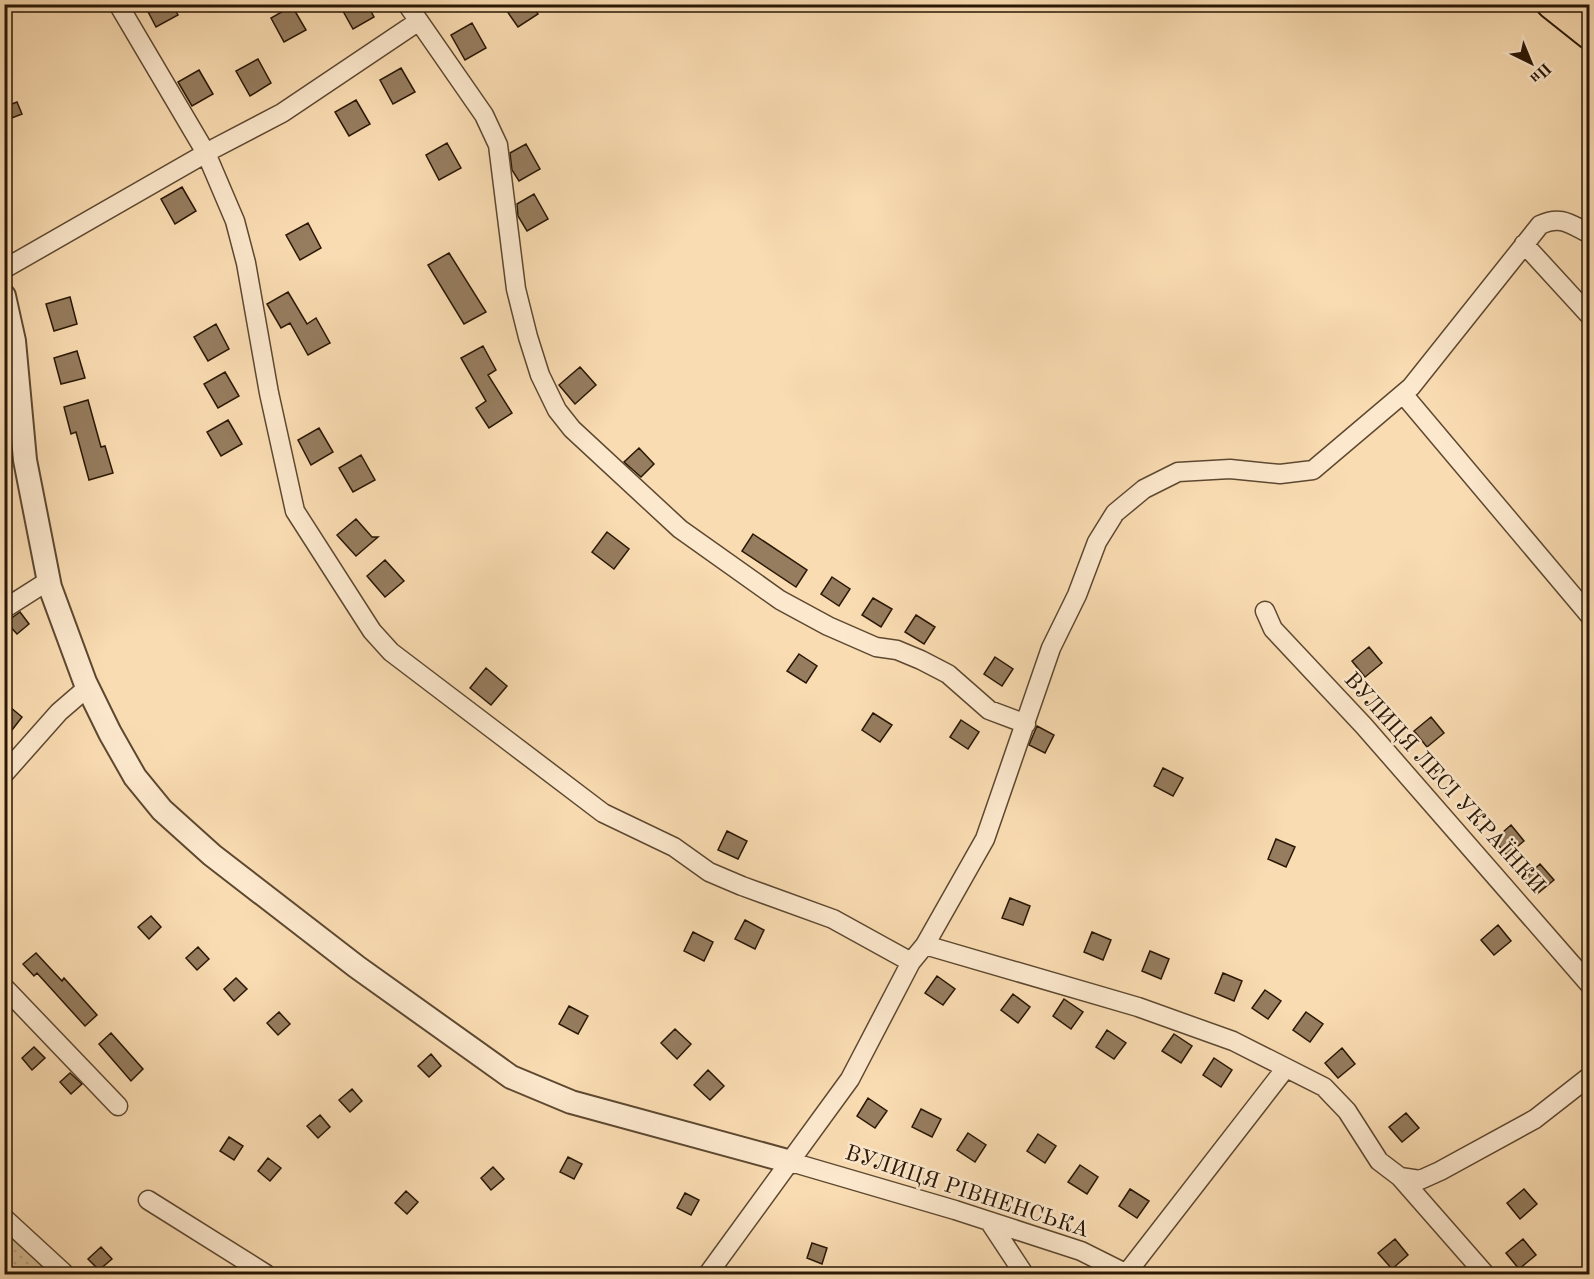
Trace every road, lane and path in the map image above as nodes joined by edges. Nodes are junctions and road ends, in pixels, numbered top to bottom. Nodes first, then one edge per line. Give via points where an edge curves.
1 (118, 4) edge
2 (407, 4) edge
3 (1551, 4) edge
4 (419, 21) junction
5 (1590, 35) edge
6 (206, 153) junction
7 (1590, 234) edge
8 (1524, 244) junction
9 (4, 269) edge
10 (4, 296) edge
11 (1590, 316) edge
12 (1403, 394) junction
13 (13, 416) edge
14 (48, 581) junction
15 (4, 609) edge
16 (1265, 612) dead end
17 (1590, 616) edge
18 (88, 687) junction
19 (1026, 724) junction
20 (4, 774) edge
21 (925, 945) junction
22 (911, 962) junction
23 (1590, 985) edge
24 (4, 987) edge
25 (1284, 1069) junction
26 (1590, 1076) edge
27 (118, 1106) dead end
28 (791, 1162) junction
29 (1400, 1177) junction
30 (148, 1200) dead end
31 (4, 1218) edge
32 (989, 1221) junction
33 (1126, 1274) edge
34 (65, 1275) edge
35 (266, 1275) edge
36 (708, 1275) edge
37 (1024, 1275) edge
38 (1485, 1275) edge

1 - 6 street
2 - 4 street
3 - 5 main road
4 - 6 street via 282,113
4 - 19 street via 484,115 498,145 516,289 528,337 540,375 572,429 680,529 780,600 876,647 921,660 948,674 989,710
6 - 9 street
6 - 22 street via 235,220 246,263 295,511 372,631 391,652 603,813 674,847 709,872 832,919
7 - 8 street via 1552,219 1540,225
8 - 11 street
8 - 12 street
10 - 13 street via 14,341
12 - 17 street
12 - 19 street via 1313,470 1280,474 1230,469 1178,472 1144,489 1115,513 1097,542 1051,648
13 - 14 street
14 - 15 street
14 - 18 street
16 - 23 street, ВУЛИЦЯ ЛЕСІ УКРАЇНКИ via 1273,629 1364,726
18 - 20 street via 59,712
18 - 28 street via 135,777 182,829 357,967 511,1077 571,1102
19 - 21 street via 985,839
21 - 22 street
21 - 25 street via 1138,1007 1233,1041
22 - 28 street via 850,1079
24 - 27 street
25 - 29 street via 1324,1087 1347,1111 1379,1161
25 - 33 street
26 - 29 street via 1535,1119 1440,1171 1420,1180
28 - 32 street, ВУЛИЦЯ РІВНЕНСЬКА
28 - 36 street
29 - 38 street
30 - 35 street
31 - 34 street
32 - 33 street, ВУЛИЦЯ РІВНЕНСЬКА via 1081,1251
32 - 37 street

